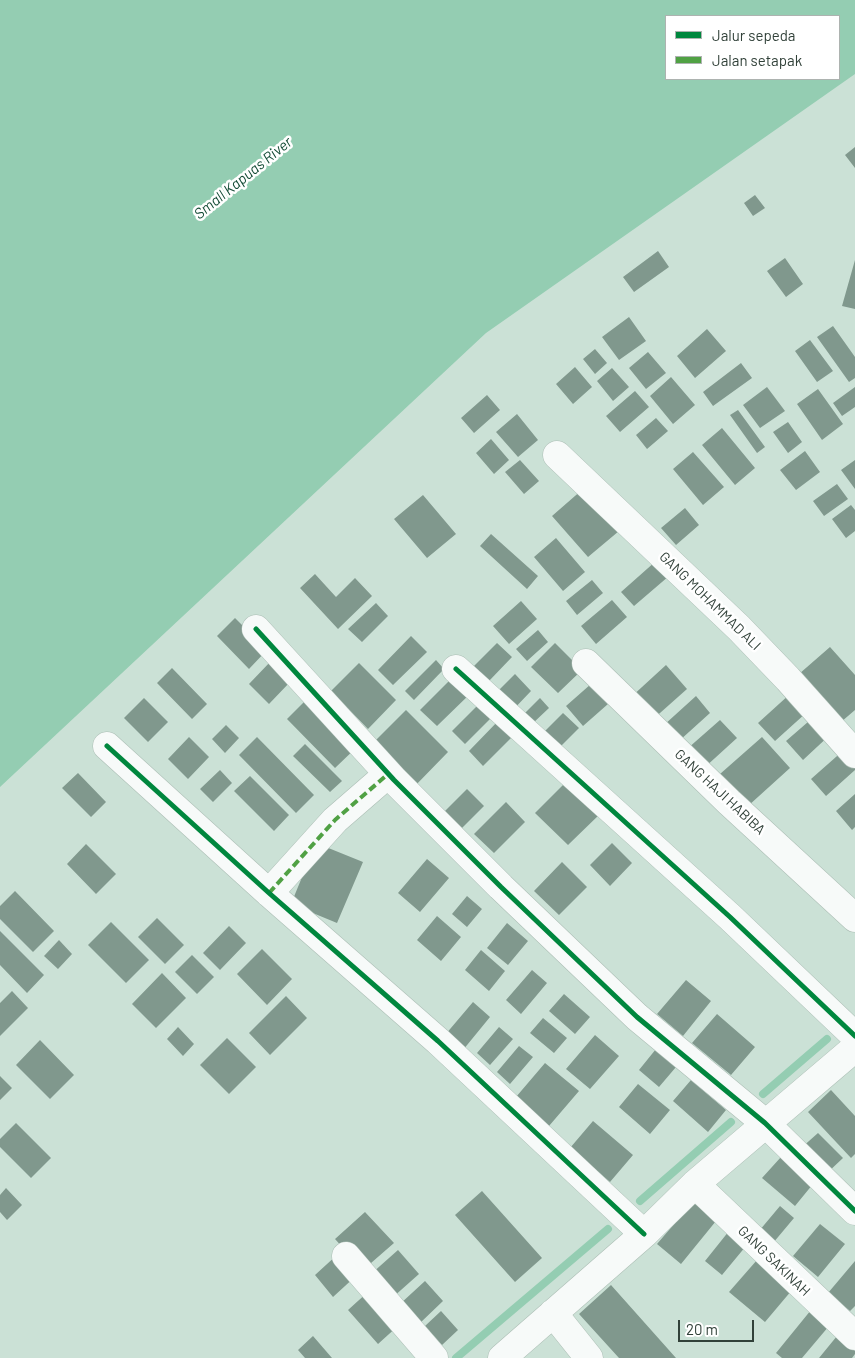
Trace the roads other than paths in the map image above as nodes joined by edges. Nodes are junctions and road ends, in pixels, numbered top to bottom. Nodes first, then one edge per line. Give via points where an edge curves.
1 (557, 455) dead end
2 (256, 629) dead end
3 (586, 663) dead end
4 (456, 669) dead end
5 (107, 746) dead end
6 (855, 754) edge
7 (388, 774) junction
8 (269, 893) junction
9 (855, 918) edge
10 (855, 1036) edge
11 (855, 1048) edge
12 (765, 1123) junction
13 (695, 1184) junction
14 (855, 1212) edge
15 (644, 1234) junction
16 (346, 1256) dead end
17 (553, 1313) junction
18 (855, 1336) edge
19 (434, 1358) edge
20 (502, 1358) edge
21 (589, 1358) edge

1 - 6 street, GANG MOHAMMAD ALI via 738,628
2 - 7 street
3 - 9 street, GANG HAJI HABIBA
4 - 10 street via 730,917
5 - 8 street
7 - 8 street via 335,820
7 - 12 street via 636,1017
8 - 15 street via 438,1041
11 - 12 street
12 - 13 street
12 - 14 street
13 - 15 street
13 - 18 street, GANG SAKINAH
15 - 17 street
16 - 19 street
17 - 20 street
17 - 21 street

